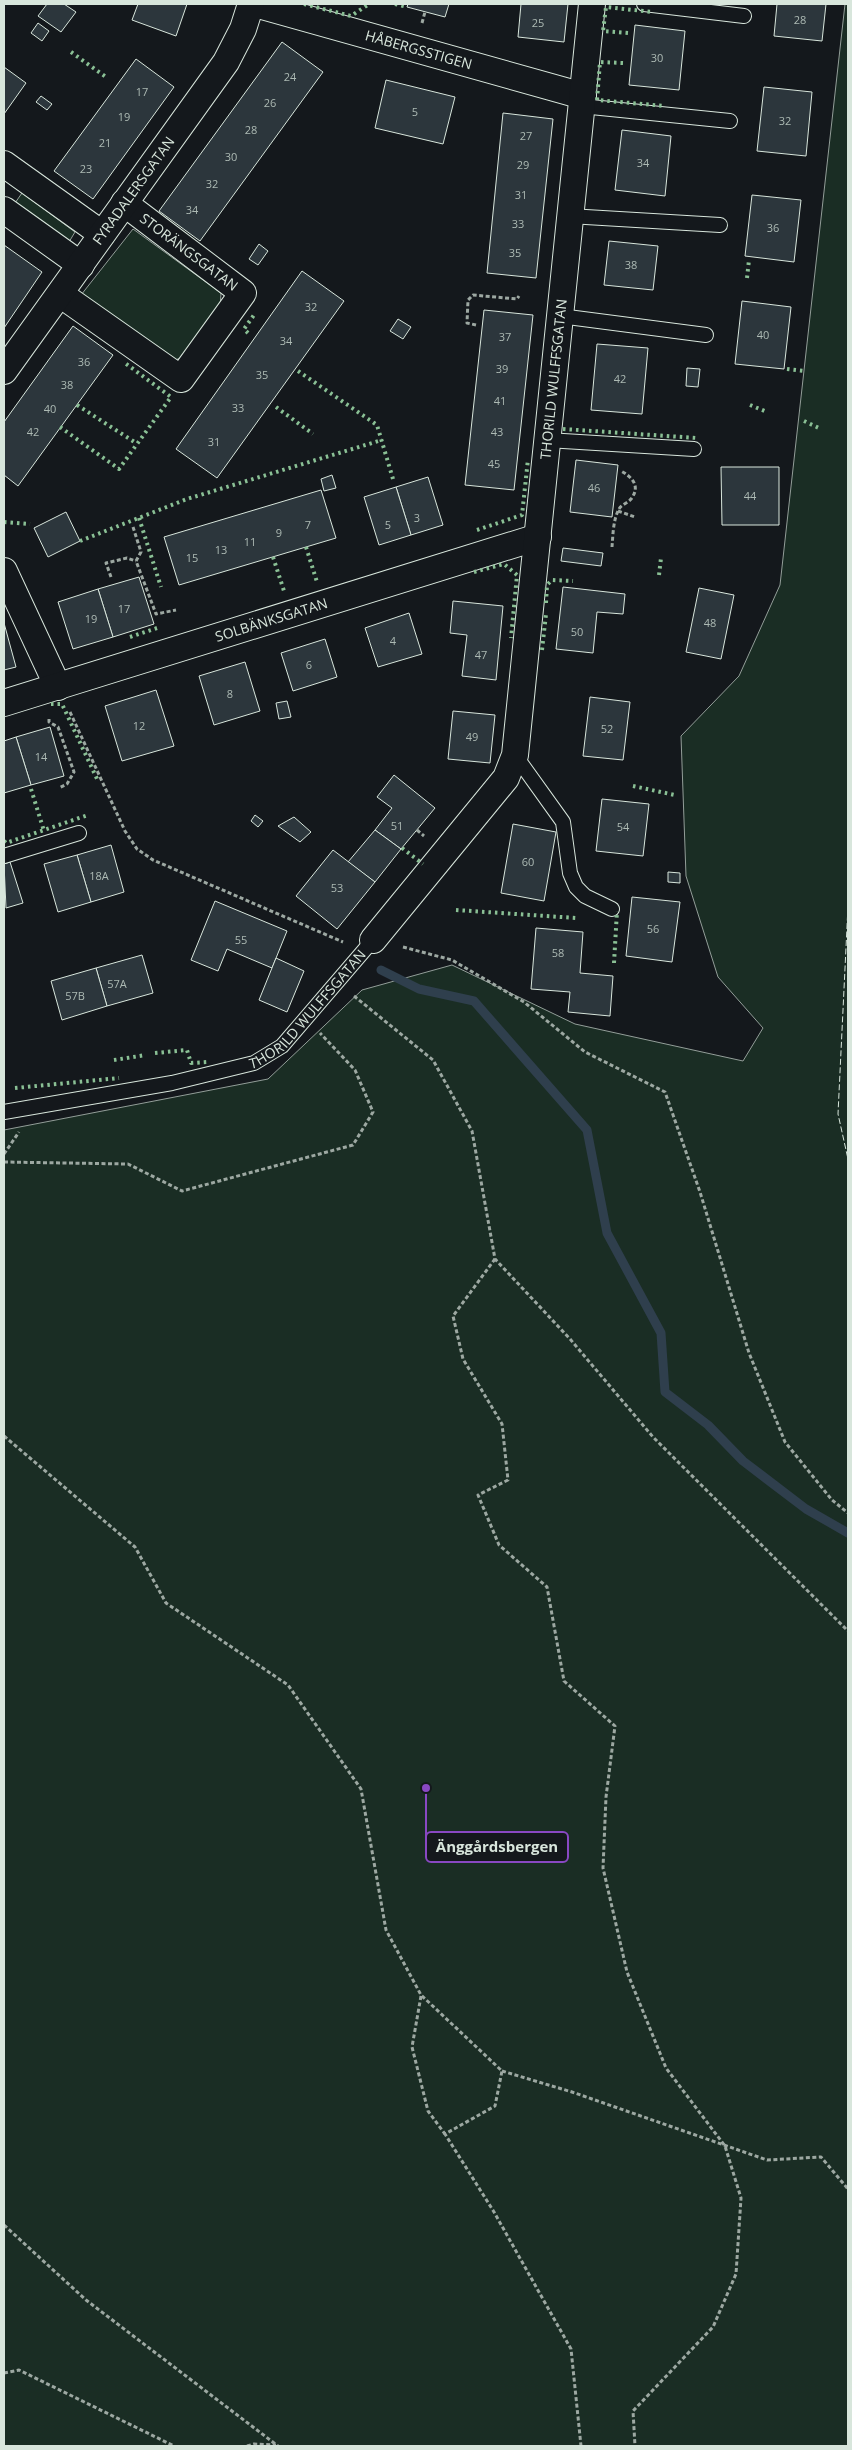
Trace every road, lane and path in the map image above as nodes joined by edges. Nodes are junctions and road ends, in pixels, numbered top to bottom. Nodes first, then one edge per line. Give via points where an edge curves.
1 (251, 4) edge
2 (255, 4) edge
3 (592, 4) edge
4 (644, 4) edge
5 (744, 16) dead end
6 (582, 101) junction
7 (730, 121) dead end
8 (4, 164) edge
9 (124, 203) junction
10 (4, 210) edge
11 (569, 216) junction
12 (720, 225) dead end
13 (102, 234) junction
14 (80, 265) junction
15 (60, 294) junction
16 (519, 296) dead end
17 (560, 316) junction
18 (476, 324) dead end
19 (706, 335) dead end
20 (4, 371) edge
21 (547, 440) junction
22 (694, 449) dead end
23 (621, 471) dead end
24 (618, 511) junction
25 (635, 517) dead end
26 (133, 528) dead end
27 (538, 537) junction
28 (612, 547) dead end
29 (136, 561) junction
30 (4, 571) edge
31 (111, 577) dead end
32 (176, 610) dead end
33 (58, 687) junction
34 (4, 703) edge
35 (48, 714) dead end
36 (515, 755) junction
37 (59, 788) dead end
38 (79, 832) dead end
39 (4, 856) edge
40 (612, 909) dead end
41 (373, 940) junction
42 (335, 982) junction
43 (305, 1018) junction
44 (4, 1112) edge
45 (4, 1162) edge
46 (495, 1258) junction
47 (4, 1436) edge
48 (848, 1513) edge
49 (848, 1631) edge
50 (421, 1995) junction
51 (502, 2071) junction
52 (445, 2134) junction
53 (725, 2146) junction
54 (848, 2189) edge
55 (4, 2225) edge
56 (4, 2373) edge
57 (174, 2446) edge
58 (247, 2446) edge
59 (277, 2446) edge
60 (581, 2446) edge
61 (635, 2446) edge

1 - 9 street, FYRADALERSGATAN via 243,29 226,62
2 - 6 street, HÅBERGSSTIGEN
3 - 6 street, THORILD WULFFSGATAN
4 - 5 lane
6 - 7 lane
6 - 11 street, THORILD WULFFSGATAN
8 - 13 street
9 - 13 street, FYRADALERSGATAN
9 - 15 street, STORÄNGSGATAN via 243,293 181,379
10 - 14 street
11 - 12 lane
11 - 17 street, THORILD WULFFSGATAN
13 - 14 street, FYRADALERSGATAN
14 - 15 street, FYRADALERSGATAN
15 - 20 street, FYRADALERSGATAN
16 - 18 path via 517,299 473,295 468,300 467,323
17 - 19 lane
17 - 21 street, THORILD WULFFSGATAN
21 - 22 lane
21 - 27 street, THORILD WULFFSGATAN
23 - 24 path via 635,483 635,490 631,499
24 - 25 path
24 - 28 path
26 - 29 path via 141,552
27 - 33 street, SOLBÄNKSGATAN
27 - 36 street, THORILD WULFFSGATAN
29 - 31 path via 127,558 106,563
29 - 32 path via 156,614
30 - 33 street
33 - 34 street, SOLBÄNKSGATAN
33 - 41 path via 125,831 137,849 153,860 340,943
35 - 37 path via 49,722 58,727 74,772 67,784
36 - 40 lane via 563,822 570,873 576,887 585,896
36 - 41 street, THORILD WULFFSGATAN via 506,778
38 - 39 lane
41 - 42 lane, THORILD WULFFSGATAN
41 - 48 path via 452,960 524,1002 585,1052 665,1092 700,1192 748,1353 785,1442 832,1500
42 - 43 lane, THORILD WULFFSGATAN
42 - 46 path via 433,1060 472,1131
43 - 44 lane, THORILD WULFFSGATAN via 282,1046 254,1063 172,1083
43 - 45 path via 355,1070 373,1112 353,1145 182,1191 128,1164
46 - 49 path via 570,1339 653,1437
46 - 53 path via 454,1316 463,1359 502,1424 508,1480 478,1495 499,1545 547,1587 564,1681 615,1726 606,1796 603,1868 627,1972 666,2068
47 - 50 path via 135,1547 166,1603 288,1685 361,1789 386,1930
50 - 51 path
50 - 52 path via 412,2047 428,2111
51 - 52 path via 495,2106
51 - 53 path
52 - 60 path via 494,2212 571,2349
53 - 54 path via 767,2160 821,2157
53 - 61 path via 741,2198 736,2274 713,2327 633,2411
55 - 59 path via 86,2300
56 - 57 path via 19,2370
58 - 59 path

